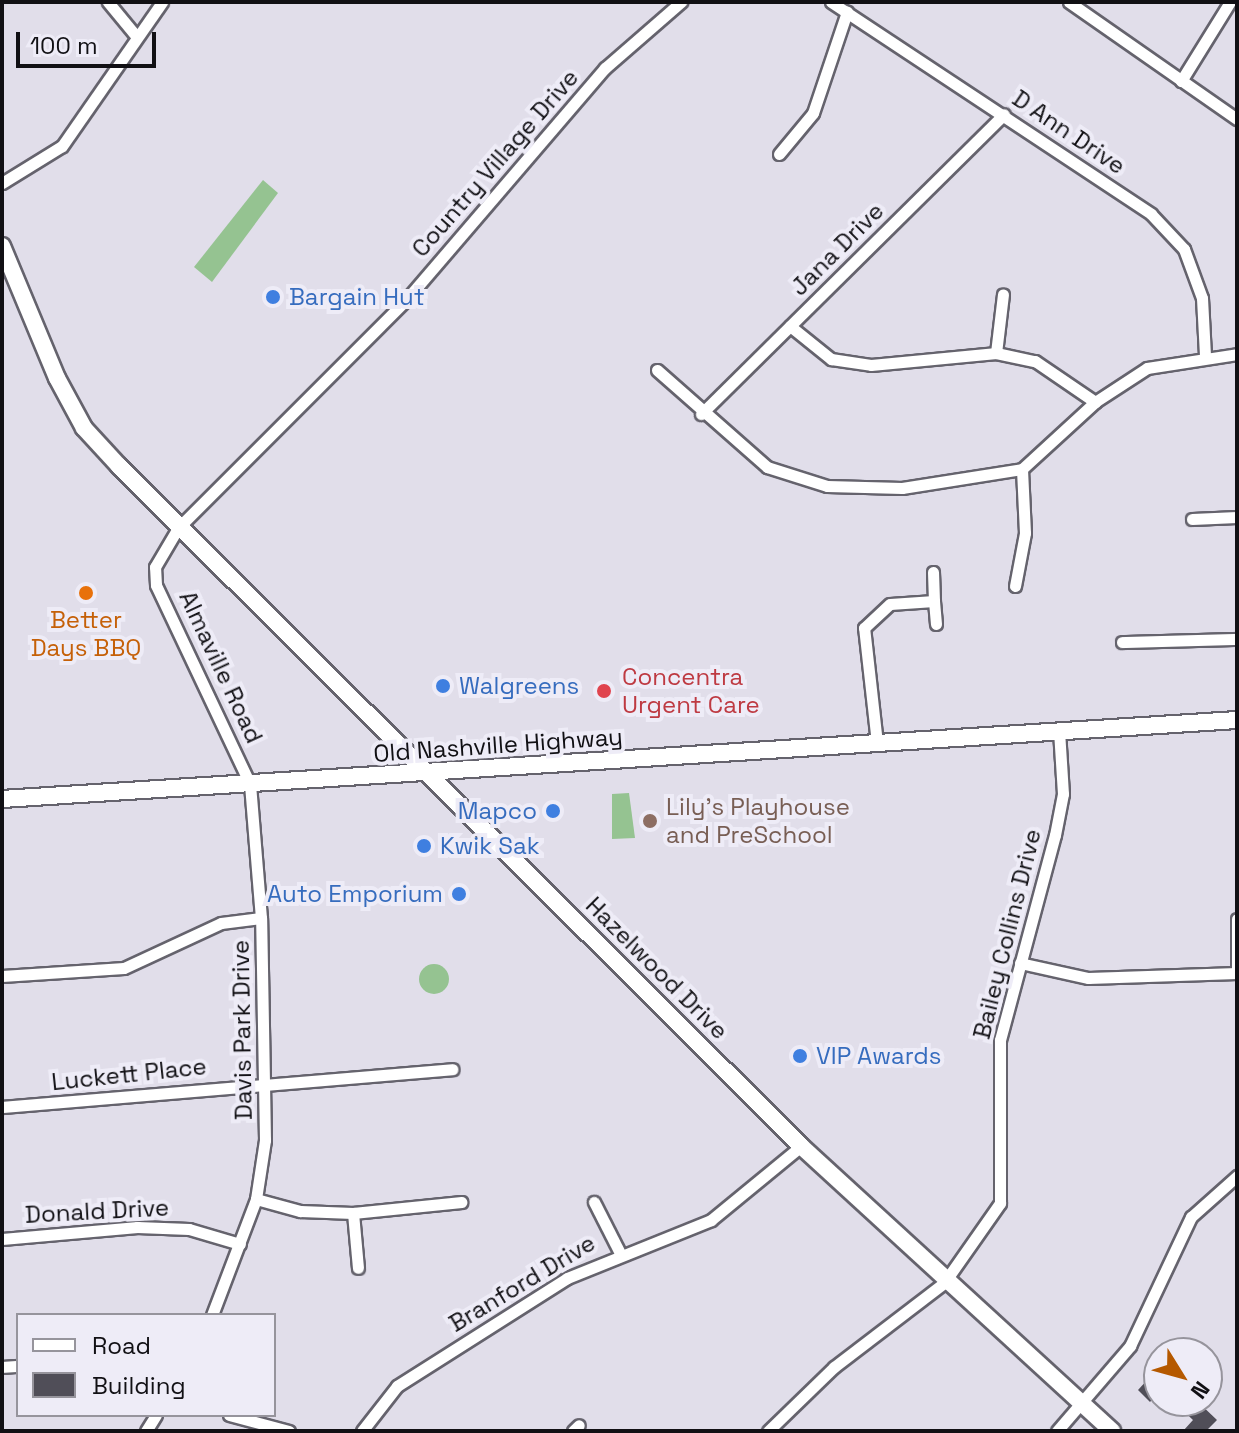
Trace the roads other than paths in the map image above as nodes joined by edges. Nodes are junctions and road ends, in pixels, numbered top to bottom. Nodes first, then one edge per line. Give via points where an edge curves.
1 (108, 2) edge
2 (162, 2) edge
3 (681, 2) edge
4 (831, 2) edge
5 (1069, 2) edge
6 (1230, 2) edge
7 (847, 12) junction
8 (137, 37) junction
9 (1181, 81) junction
10 (1004, 114) junction
11 (1237, 119) edge
12 (779, 154) dead end
13 (2, 183) edge
14 (2, 246) edge
15 (1003, 294) dead end
16 (790, 326) junction
17 (996, 353) junction
18 (1237, 354) edge
19 (1205, 355) junction
20 (657, 370) dead end
21 (1095, 402) junction
22 (701, 414) junction
23 (1022, 469) junction
24 (1237, 517) edge
25 (1192, 519) dead end
26 (178, 528) junction
27 (933, 572) dead end
28 (1015, 586) dead end
29 (934, 601) junction
30 (936, 624) dead end
31 (1237, 639) edge
32 (1122, 642) dead end
33 (1237, 720) edge
34 (1059, 731) junction
35 (877, 743) junction
36 (431, 774) junction
37 (250, 784) junction
38 (2, 799) edge
39 (261, 918) junction
40 (1237, 919) edge
41 (1020, 963) junction
42 (1237, 973) edge
43 (2, 976) edge
44 (452, 1069) dead end
45 (270, 1081) junction
46 (2, 1107) edge
47 (801, 1146) junction
48 (1237, 1176) edge
49 (256, 1199) junction
50 (461, 1202) dead end
51 (594, 1202) dead end
52 (353, 1213) junction
53 (2, 1239) edge
54 (240, 1244) junction
55 (619, 1251) junction
56 (358, 1268) dead end
57 (944, 1283) junction
58 (213, 1313) edge
59 (1084, 1406) junction
60 (235, 1417) edge
61 (272, 1430) edge
62 (289, 1431) edge
63 (362, 1431) edge
64 (768, 1431) edge
65 (1057, 1431) edge
66 (1112, 1431) edge

1 - 8 street
2 - 8 street
3 - 26 street, Country Village Drive via 605,68 406,300
4 - 7 street, D Ann Drive
5 - 9 street
6 - 9 street
7 - 10 street, D Ann Drive
7 - 12 street via 813,113
8 - 13 street via 62,146
9 - 11 street
10 - 16 street, Jana Drive
10 - 19 street, D Ann Drive via 1151,214 1184,249 1202,298
14 - 26 street via 84,428
15 - 17 street
16 - 17 street via 831,359 871,365
16 - 22 street, Jana Drive
17 - 21 street via 1035,361
18 - 19 street
19 - 21 street via 1147,368
20 - 22 street
21 - 23 street
22 - 23 street via 767,467 827,486 902,488
23 - 28 street via 1025,533
24 - 25 street
26 - 36 street, Hazelwood Drive
26 - 37 street, Almaville Road via 155,567 156,585
27 - 29 street
29 - 30 street
29 - 35 street via 890,604 864,628
31 - 32 street
33 - 34 street, Old Nashville Highway
34 - 35 street, Old Nashville Highway
34 - 41 street, Bailey Collins Drive via 1063,794
35 - 36 street, Old Nashville Highway
36 - 37 street, Old Nashville Highway
36 - 47 street, Hazelwood Drive
37 - 38 street, Old Nashville Highway
37 - 39 street, Davis Park Drive
39 - 43 street via 221,923 124,968
39 - 45 street, Davis Park Drive
40 - 42 street
41 - 42 street via 1088,978
41 - 57 street, Bailey Collins Drive via 999,1053 1004,1188 994,1217
44 - 45 street, Luckett Place
45 - 46 street, Luckett Place
45 - 49 street, Davis Park Drive
47 - 55 street, Branford Drive via 711,1220
47 - 57 street, Hazelwood Drive
48 - 59 street via 1175,1241 1130,1346
49 - 52 street via 300,1211
49 - 54 street, Davis Park Drive
50 - 52 street
51 - 55 street
52 - 56 street
53 - 54 street, Donald Drive via 137,1227 189,1229
54 - 58 street, Davis Park Drive
55 - 63 street, Branford Drive via 397,1386
57 - 59 street, Hazelwood Drive
57 - 64 street, Bailey Collins Drive via 834,1367
59 - 65 street
59 - 66 street, Hazelwood Drive
60 - 61 street
61 - 62 street

